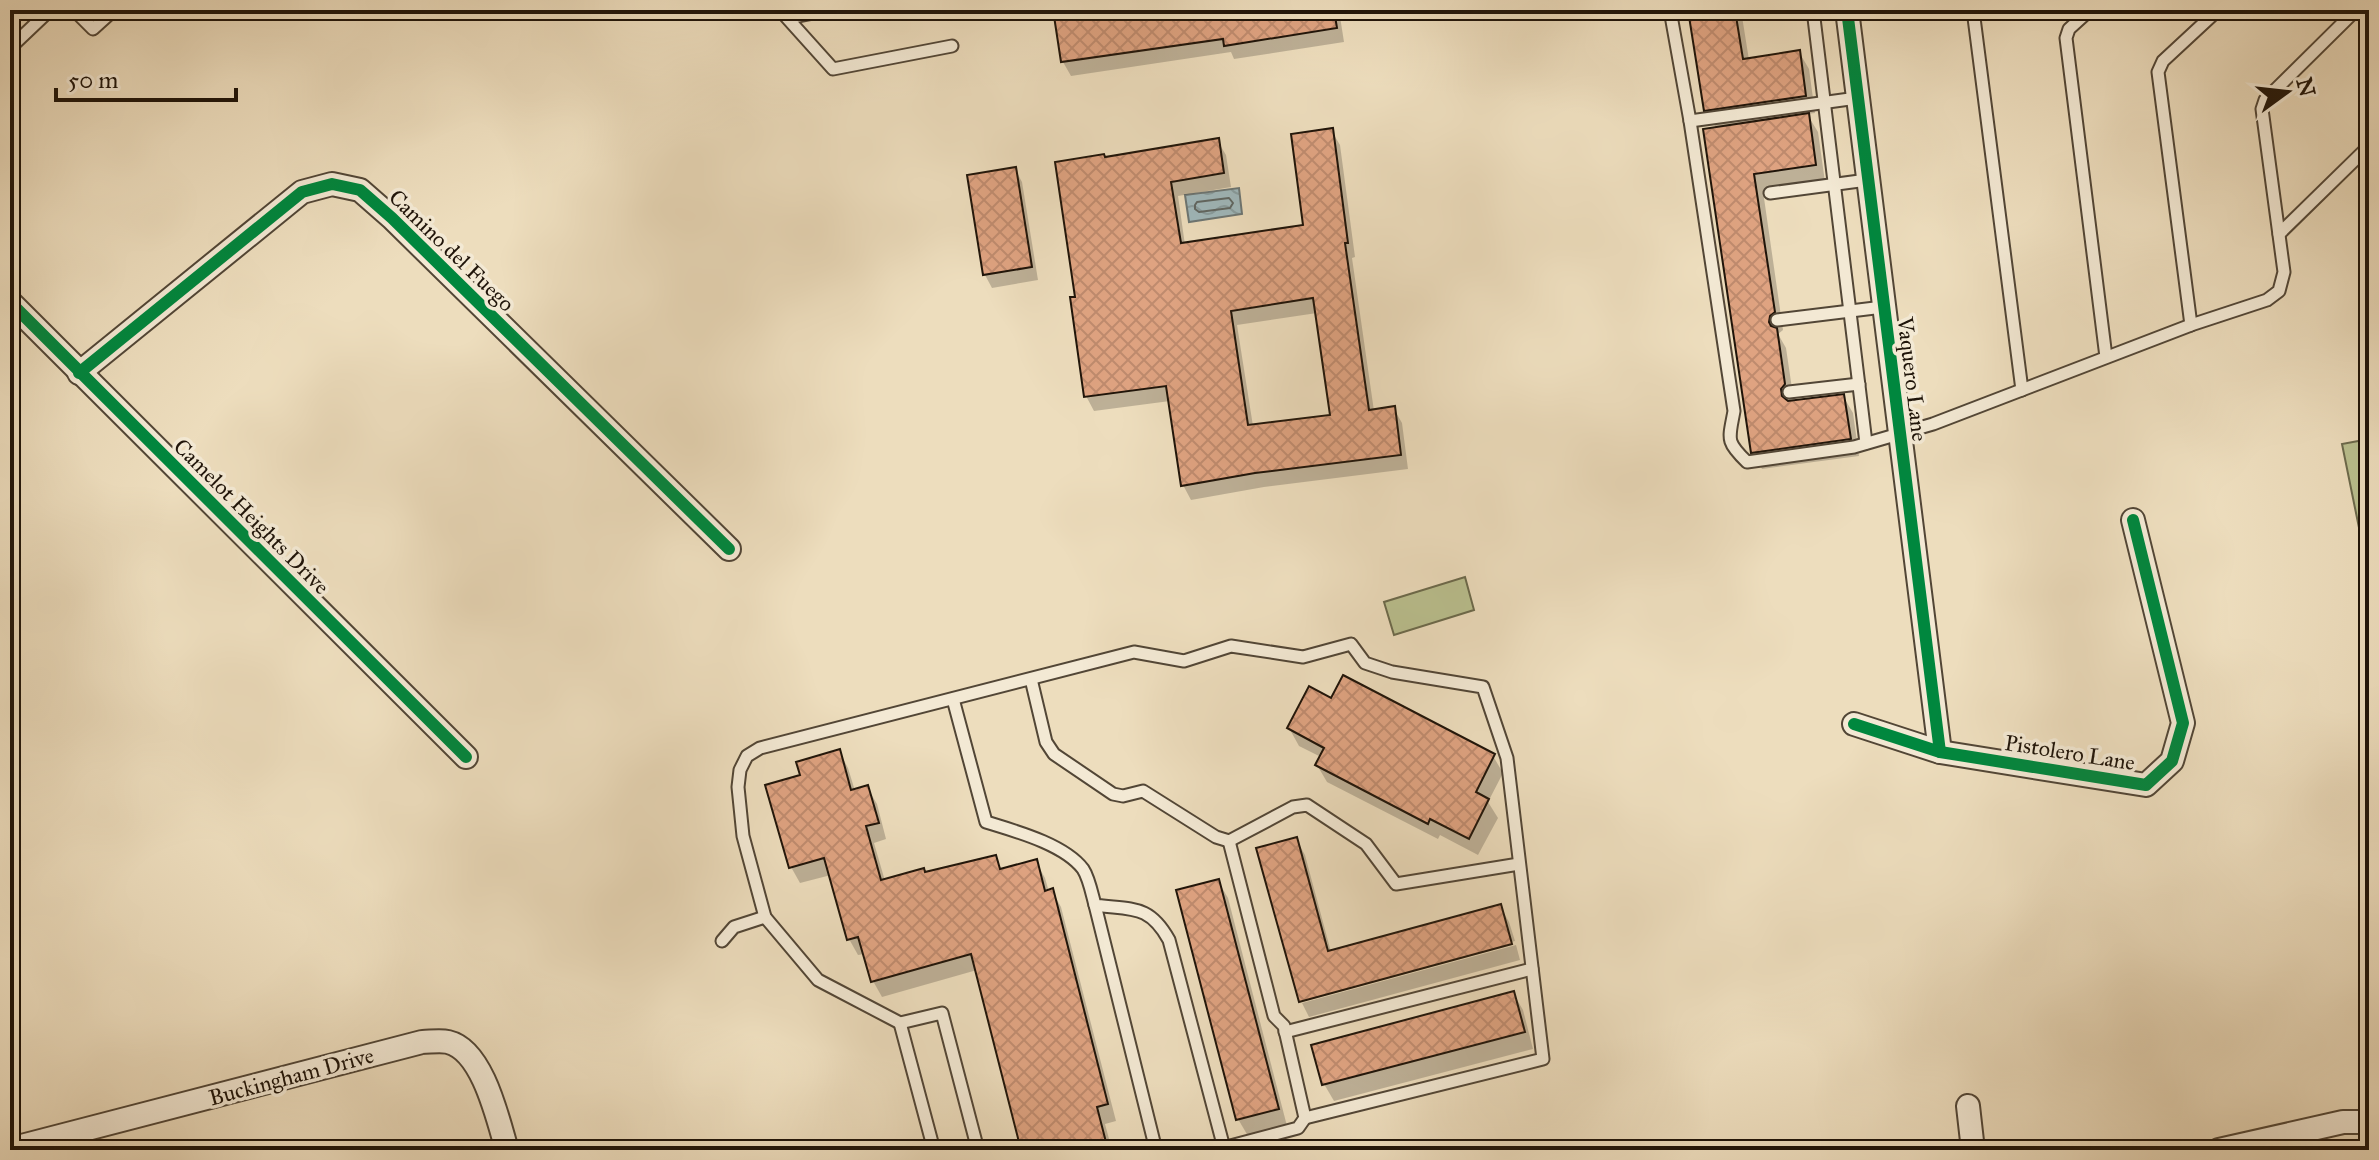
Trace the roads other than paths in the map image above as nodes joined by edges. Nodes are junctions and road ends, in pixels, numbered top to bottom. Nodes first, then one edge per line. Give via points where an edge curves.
1 (50, 10) edge
2 (74, 10) edge
3 (114, 10) edge
4 (829, 10) edge
5 (1670, 10) edge
6 (1813, 10) edge
7 (1847, 10) edge
8 (1973, 10) edge
9 (2090, 10) edge
10 (2218, 10) edge
11 (2356, 10) edge
12 (784, 14) edge
13 (12, 41) edge
14 (952, 46) dead end
15 (1857, 98) junction
16 (1825, 102) junction
17 (1690, 121) junction
18 (2369, 146) edge
19 (1867, 180) junction
20 (1835, 184) junction
21 (1770, 193) dead end
22 (2279, 234) junction
23 (10, 302) edge
24 (1883, 307) junction
25 (1850, 311) junction
26 (1777, 320) dead end
27 (2191, 325) junction
28 (2106, 357) junction
29 (79, 373) junction
30 (1859, 384) junction
31 (2022, 390) junction
32 (1789, 392) dead end
33 (1900, 433) junction
34 (1866, 443) junction
35 (2133, 520) dead end
36 (729, 549) dead end
37 (1031, 679) junction
38 (953, 699) junction
39 (1854, 724) dead end
40 (1940, 752) junction
41 (466, 757) dead end
42 (1229, 841) junction
43 (1519, 864) junction
44 (1095, 905) junction
45 (765, 917) junction
46 (722, 941) dead end
47 (1532, 969) junction
48 (900, 1023) junction
49 (1285, 1032) junction
50 (1968, 1106) dead end
51 (1305, 1118) junction
52 (2369, 1122) edge
53 (10, 1149) edge
54 (1219, 1149) edge
55 (507, 1150) edge
56 (934, 1150) edge
57 (978, 1150) edge
58 (1156, 1150) edge
59 (1973, 1150) edge
60 (2219, 1150) edge

1 - 13 lane
2 - 3 lane via 93,29
4 - 12 lane
5 - 17 lane
6 - 16 lane
7 - 15 street, Vaquero Lane
8 - 31 lane
9 - 28 lane via 2066,38
10 - 27 lane via 2163,61 2158,72
11 - 22 lane via 2265,100
12 - 14 lane via 833,69
15 - 16 lane
15 - 19 street, Vaquero Lane
16 - 17 lane
16 - 20 lane
17 - 34 lane via 1734,411 1729,439 1735,450 1747,462
18 - 22 lane
19 - 20 lane
19 - 24 street, Vaquero Lane
20 - 21 lane
20 - 25 lane
22 - 27 lane via 2284,272 2279,291 2267,300
23 - 29 street, Camelot Heights Drive
24 - 25 lane
24 - 33 street, Vaquero Lane
25 - 26 lane
25 - 30 lane
27 - 28 lane
28 - 31 lane
29 - 36 street, Camino del Fuego via 302,192 332,184 360,190
29 - 41 street, Camelot Heights Drive
30 - 32 lane
30 - 34 lane
31 - 33 lane
33 - 34 lane
33 - 40 street, Vaquero Lane
35 - 40 street, Pistolero Lane via 2183,723 2172,761 2146,785
37 - 38 lane
37 - 42 lane via 1046,742 1054,754 1113,794 1143,791
37 - 43 lane via 1134,652 1184,661 1231,646 1303,657 1351,644 1365,663 1392,672 1483,687 1507,758
38 - 44 lane via 986,822 1065,854 1084,870
38 - 45 lane via 760,748 747,756 740,770 740,813
39 - 40 street, Pistolero Lane
42 - 43 lane via 1293,807 1307,805 1366,844 1396,884
42 - 49 lane via 1274,1016
43 - 47 lane
44 - 54 lane via 1144,912 1169,940
44 - 58 lane
45 - 46 lane via 734,927
45 - 48 lane via 818,980
47 - 49 lane
47 - 51 lane via 1543,1059
48 - 56 lane
48 - 57 lane via 942,1013
49 - 51 lane
50 - 59 street
51 - 54 lane via 1298,1128
52 - 60 street via 2343,1122
53 - 55 street, Buckingham Drive via 422,1042 449,1042 469,1053 487,1086

